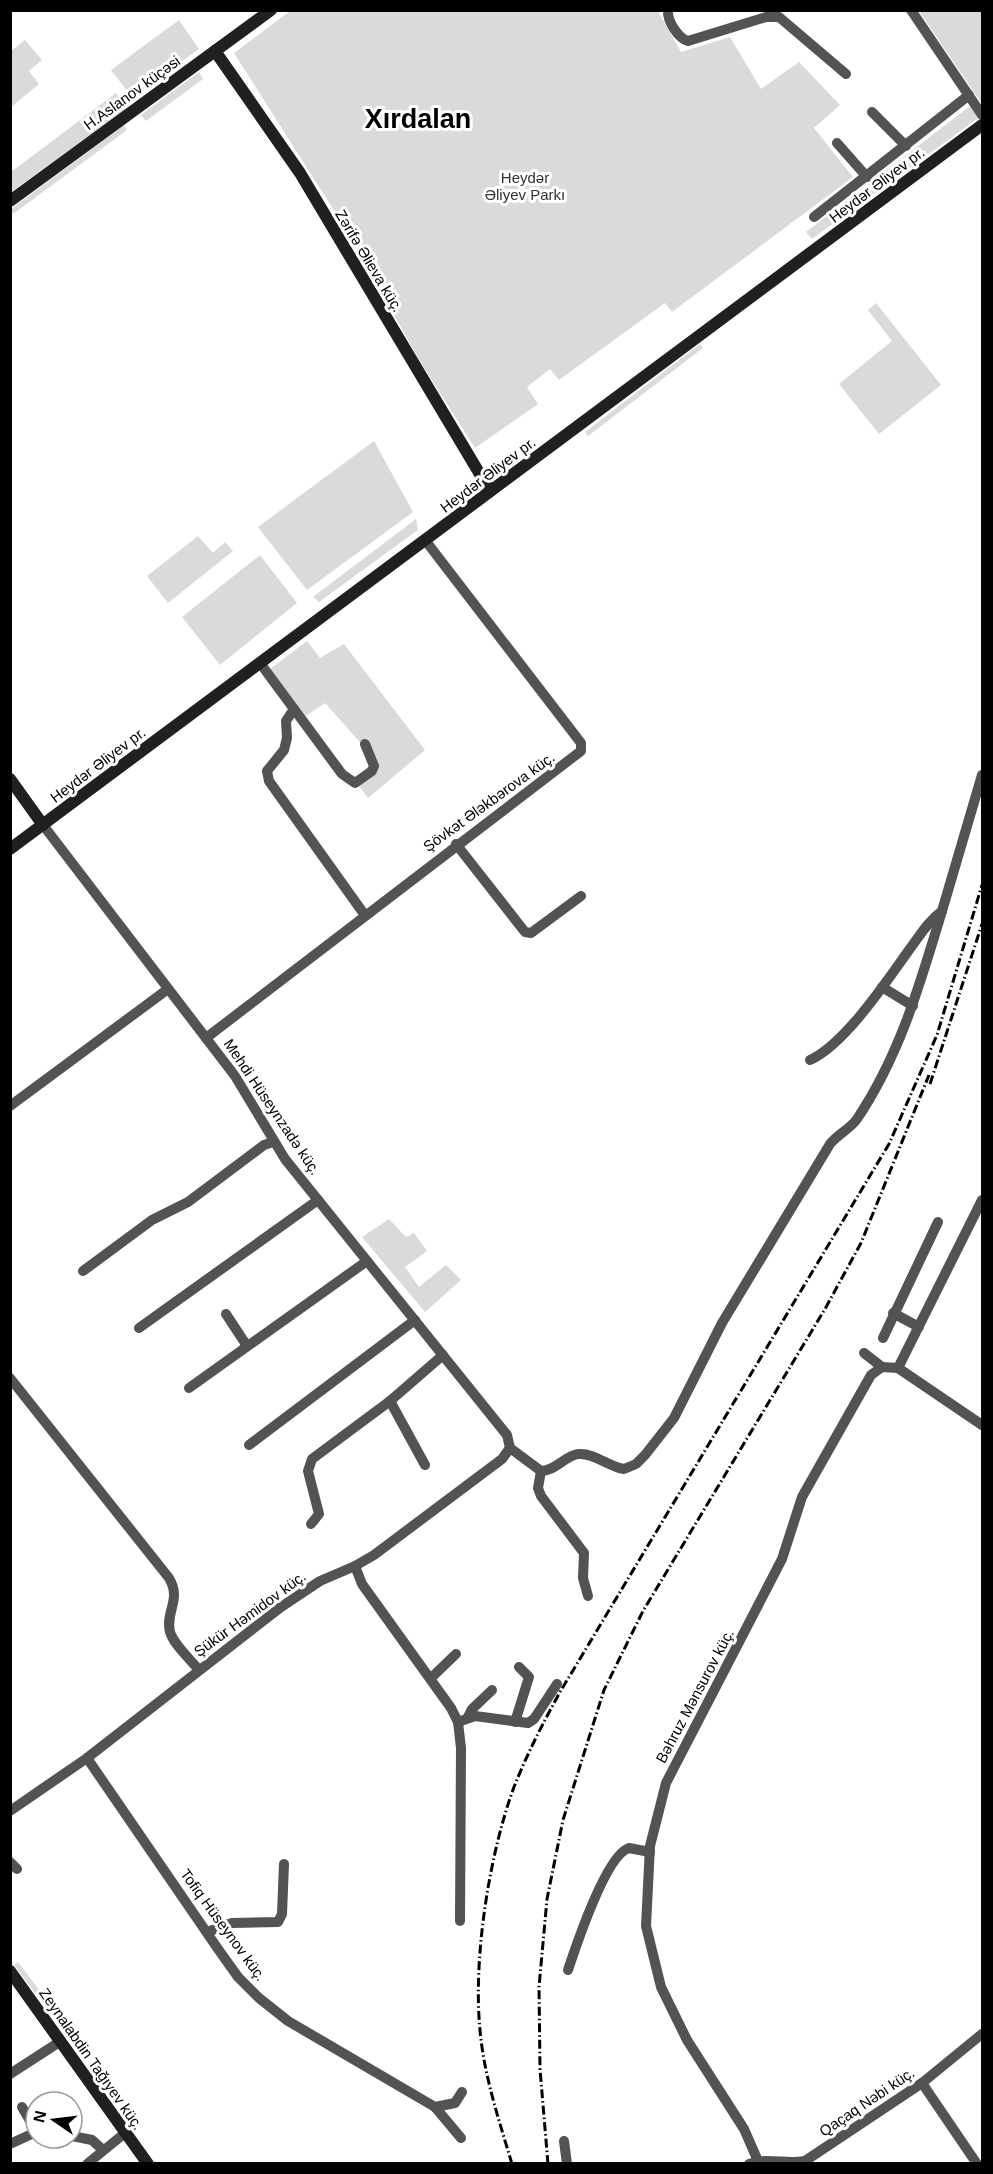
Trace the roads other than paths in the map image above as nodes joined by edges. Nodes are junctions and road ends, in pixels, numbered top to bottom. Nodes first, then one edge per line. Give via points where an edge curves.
1 (271, 10) edge
2 (668, 10) edge
3 (911, 10) edge
4 (215, 51) junction
5 (846, 74) dead end
6 (969, 95) junction
7 (872, 112) dead end
8 (982, 115) edge
9 (982, 125) edge
10 (837, 142) dead end
11 (906, 146) junction
12 (867, 177) junction
13 (10, 201) edge
14 (814, 217) dead end
15 (490, 491) junction
16 (425, 540) junction
17 (260, 663) junction
18 (294, 709) junction
19 (364, 744) dead end
20 (982, 775) edge
21 (10, 779) edge
22 (43, 825) junction
23 (456, 844) junction
24 (10, 849) edge
25 (581, 896) dead end
26 (942, 911) junction
27 (364, 914) junction
28 (882, 987) junction
29 (168, 989) junction
30 (913, 1006) junction
31 (206, 1038) junction
32 (810, 1060) dead end
33 (10, 1106) edge
34 (273, 1142) junction
35 (318, 1200) junction
36 (982, 1200) edge
37 (938, 1222) dead end
38 (367, 1261) junction
39 (83, 1272) dead end
40 (894, 1313) junction
41 (226, 1314) dead end
42 (415, 1320) junction
43 (919, 1327) junction
44 (139, 1328) dead end
45 (883, 1338) dead end
46 (247, 1346) junction
47 (864, 1353) dead end
48 (443, 1355) junction
49 (882, 1367) junction
50 (898, 1368) junction
51 (10, 1378) edge
52 (189, 1388) dead end
53 (390, 1401) junction
54 (982, 1425) edge
55 (249, 1445) dead end
56 (510, 1448) junction
57 (425, 1465) dead end
58 (541, 1471) junction
59 (311, 1524) dead end
60 (355, 1566) junction
61 (588, 1596) dead end
62 (456, 1654) dead end
63 (519, 1667) dead end
64 (199, 1670) junction
65 (431, 1678) junction
66 (557, 1684) dead end
67 (492, 1690) dead end
68 (463, 1719) junction
69 (515, 1722) junction
70 (87, 1758) junction
71 (10, 1812) edge
72 (650, 1852) junction
73 (284, 1864) dead end
74 (460, 1921) dead end
75 (207, 1932) junction
76 (568, 1970) dead end
77 (10, 1971) edge
78 (982, 2034) edge
79 (61, 2041) junction
80 (10, 2074) edge
81 (922, 2084) junction
82 (462, 2092) dead end
83 (22, 2107) dead end
84 (435, 2107) junction
85 (24, 2111) edge
86 (125, 2133) junction
87 (24, 2138) edge
88 (84, 2138) edge
89 (461, 2138) dead end
90 (564, 2141) dead end
91 (10, 2144) edge
92 (103, 2150) junction
93 (753, 2162) edge
94 (87, 2163) edge
95 (148, 2163) edge
96 (567, 2163) edge
97 (980, 2163) edge

1 - 4 main road, H.Aslanov küçəsi
2 - 5 street via 667,17 681,39 688,41 766,17 779,17
3 - 6 street
4 - 13 main road, H.Aslanov küçəsi
4 - 15 main road, Zərifə Əlieva küç. via 300,173
6 - 8 street
6 - 11 street
7 - 11 street
9 - 15 main road, Heydər Əliyev pr.
10 - 12 street
11 - 12 street
12 - 14 street
15 - 16 main road, Heydər Əliyev pr.
16 - 17 main road, Heydər Əliyev pr.
16 - 23 street, Şövkət Ələkbərova küç. via 582,746 579,754
17 - 18 street
17 - 22 main road, Heydər Əliyev pr.
18 - 19 street via 342,774 355,783 374,765
18 - 27 street via 286,721 284,750 269,767 268,781
20 - 26 street
21 - 22 main road, Mehdi Hüseynzadə küç.
22 - 24 main road, Heydər Əliyev pr.
22 - 29 street, Mehdi Hüseynzadə küç.
23 - 25 street via 525,932 531,933
23 - 27 street, Şövkət Ələkbərova küç.
26 - 28 street
26 - 30 street
27 - 31 street, Şövkət Ələkbərova küç.
28 - 30 street
28 - 32 street via 836,1041
29 - 31 street, Mehdi Hüseynzadə küç.
29 - 33 street
30 - 58 street via 896,1052 856,1121 830,1144 722,1323 679,1409 645,1455 624,1469 578,1454
31 - 34 street, Mehdi Hüseynzadə küç. via 235,1076
34 - 35 street, Mehdi Hüseynzadə küç.
34 - 39 street via 188,1202 152,1220
35 - 38 street, Mehdi Hüseynzadə küç.
35 - 44 street
36 - 43 street
37 - 40 street
38 - 42 street, Mehdi Hüseynzadə küç.
38 - 46 street
40 - 43 street
40 - 45 street
41 - 46 street
42 - 48 street, Mehdi Hüseynzadə küç.
42 - 55 street
43 - 50 street
46 - 52 street
47 - 49 street
48 - 53 street
48 - 56 street, Mehdi Hüseynzadə küç. via 507,1435
49 - 50 street
49 - 72 street, Bəhruz Mənsurov küç. via 871,1376 802,1497 782,1559 666,1783
50 - 54 street
51 - 64 street via 169,1578 176,1594 169,1625 171,1633
53 - 57 street
53 - 59 street via 312,1460 308,1471 319,1514
56 - 58 street
56 - 60 street, Şükür Həmidov küç. via 502,1459
58 - 61 street via 541,1496 584,1553 583,1578
60 - 64 street, Şükür Həmidov küç. via 304,1591
60 - 65 street via 362,1584
62 - 65 street
63 - 69 street via 530,1677
64 - 70 street, Şükür Həmidov küç.
65 - 68 street
66 - 69 street via 534,1719 528,1723
67 - 68 street
68 - 69 street
68 - 74 street
70 - 71 street, Şükür Həmidov küç.
70 - 75 street, Tofiq Hüseynov küç.
72 - 76 street via 629,1848 620,1854 593,1902
72 - 93 street, Bəhruz Mənsurov küç. via 646,1926 660,1988 687,2040 744,2129
73 - 75 street via 282,1914 278,1922 232,1923
75 - 84 street, Tofiq Hüseynov küç. via 238,1977 270,2008
77 - 79 main road, Zeynalabdin Tağıyev küç.
78 - 81 street, Qaçaq Nəbi küç.
79 - 80 street
79 - 86 main road, Zeynalabdin Tağıyev küç.
81 - 93 street, Qaçaq Nəbi küç. via 806,2161
81 - 97 street
82 - 84 street via 454,2103
83 - 85 street
84 - 89 street, Tofiq Hüseynov küç.
86 - 92 street
86 - 95 main road, Zeynalabdin Tağıyev küç.
87 - 91 street
88 - 92 street
90 - 96 street
92 - 94 street

